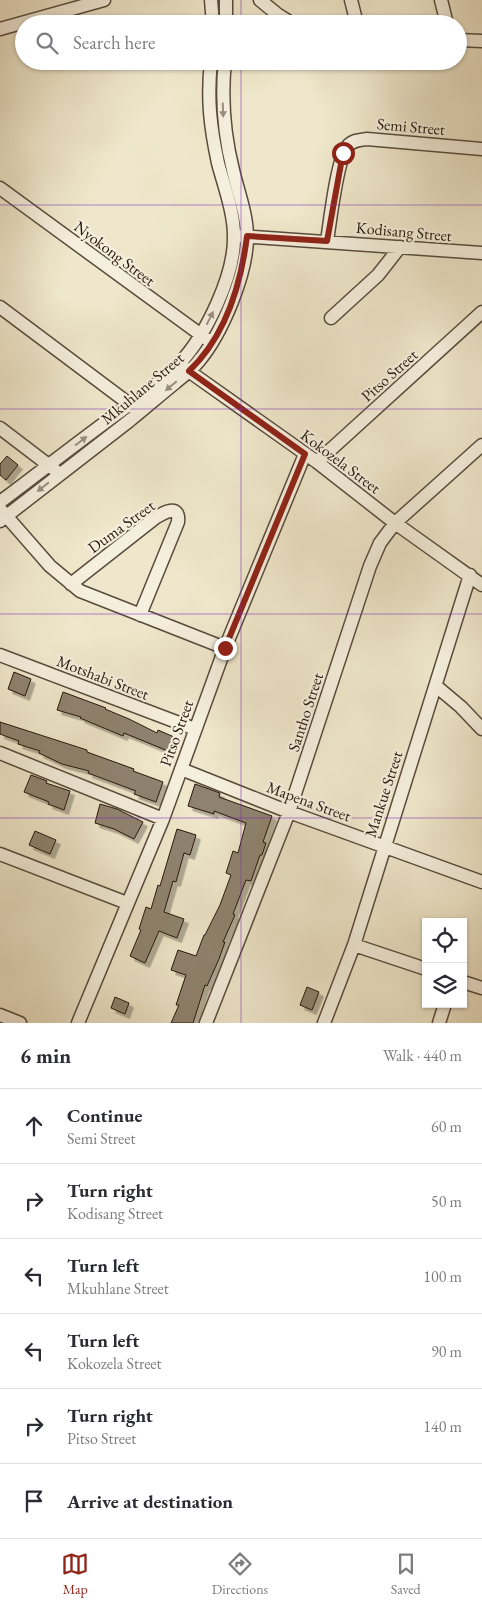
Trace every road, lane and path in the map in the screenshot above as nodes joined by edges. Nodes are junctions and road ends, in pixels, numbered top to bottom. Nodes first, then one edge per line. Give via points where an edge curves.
1 (104, 0) edge
2 (211, 0) edge
3 (226, 0) edge
4 (260, 0) edge
5 (351, 0) edge
6 (441, 0) edge
7 (48, 15) edge
8 (212, 15) edge
9 (226, 15) edge
10 (279, 15) edge
11 (355, 15) edge
12 (445, 15) edge
13 (15, 24) edge
14 (0, 28) edge
15 (467, 40) edge
16 (482, 41) edge
17 (210, 70) edge
18 (224, 70) edge
19 (482, 149) edge
20 (0, 188) edge
21 (241, 236) junction
22 (327, 241) junction
23 (400, 247) junction
24 (482, 254) edge
25 (0, 307) edge
26 (482, 312) edge
27 (331, 318) dead end
28 (200, 336) junction
29 (212, 343) junction
30 (184, 368) junction
31 (135, 408) junction
32 (0, 428) edge
33 (482, 445) edge
34 (305, 454) junction
35 (318, 462) junction
36 (49, 465) junction
37 (60, 474) junction
38 (0, 502) edge
39 (2, 516) edge
40 (395, 523) junction
41 (470, 575) junction
42 (71, 584) junction
43 (482, 584) edge
44 (140, 615) junction
45 (225, 648) junction
46 (0, 655) edge
47 (436, 686) junction
48 (195, 729) junction
49 (482, 729) edge
50 (0, 753) edge
51 (181, 769) junction
52 (289, 812) junction
53 (163, 819) junction
54 (384, 846) junction
55 (0, 854) edge
56 (482, 882) edge
57 (127, 903) junction
58 (354, 945) junction
59 (422, 968) edge
60 (467, 983) edge
61 (482, 988) edge
62 (444, 1008) edge
63 (0, 1015) edge
64 (20, 1023) edge
65 (78, 1023) edge
66 (206, 1023) edge
67 (324, 1023) edge
68 (439, 1023) edge

1 - 7 street
2 - 8 street
3 - 9 street
4 - 10 street
5 - 11 street
6 - 12 street
13 - 14 street
15 - 16 street
17 - 21 street, Mkuhlane Street via 209,110 217,155 232,219
18 -> 21 street, Mkuhlane Street via 224,129 243,206
19 - 22 street, Semi Street via 356,140 348,145 340,163
20 - 28 street, Nyokong Street
21 - 22 street, Kodisang Street
28 -> 21 street, Mkuhlane Street via 222,294
21 - 29 street, Mkuhlane Street via 244,257 232,302
22 - 23 street, Kodisang Street
23 - 24 street, Kodisang Street
23 - 27 street via 378,275
25 - 31 street
26 - 35 street, Pitso Street
28 - 29 street, Nyokong Street
28 - 30 street, Mkuhlane Street
29 - 30 street, Mkuhlane Street via 197,363
30 - 31 street, Mkuhlane Street
30 - 34 street, Kokozela Street
36 -> 31 street, Mkuhlane Street
31 - 37 street, Mkuhlane Street
32 - 36 street
33 - 40 street, Santho Street
34 - 35 street, Kokozela Street
34 - 45 street, Pitso Street
35 - 40 street, Kokozela Street
36 - 37 street
36 - 38 street, Mkuhlane Street
37 -> 39 street, Mkuhlane Street
39 - 42 street
40 - 41 street, Kokozela Street
40 - 52 street, Santho Street via 380,543 370,566
41 - 43 street, Kokozela Street
41 - 47 street, Mankue Street
42 - 44 street via 89,595
42 - 44 street, Duma Street via 155,518 172,511 179,517 178,522
44 - 45 street
45 - 48 street, Pitso Street
46 - 48 street, Motshabi Street
47 - 49 street
47 - 54 street, Mankue Street
48 - 51 street, Pitso Street
50 - 53 street
51 - 52 street, Mapena Street
51 - 53 street, Pitso Street
52 - 54 street, Mapena Street
52 - 66 street, Santho Street
53 - 57 street, Pitso Street
54 - 56 street, Mapena Street
54 - 58 street, Mankue Street
55 - 57 street
57 - 65 street, Pitso Street
58 - 59 street
58 - 67 street, Mankue Street
60 - 61 street
62 - 68 street
63 - 64 street

